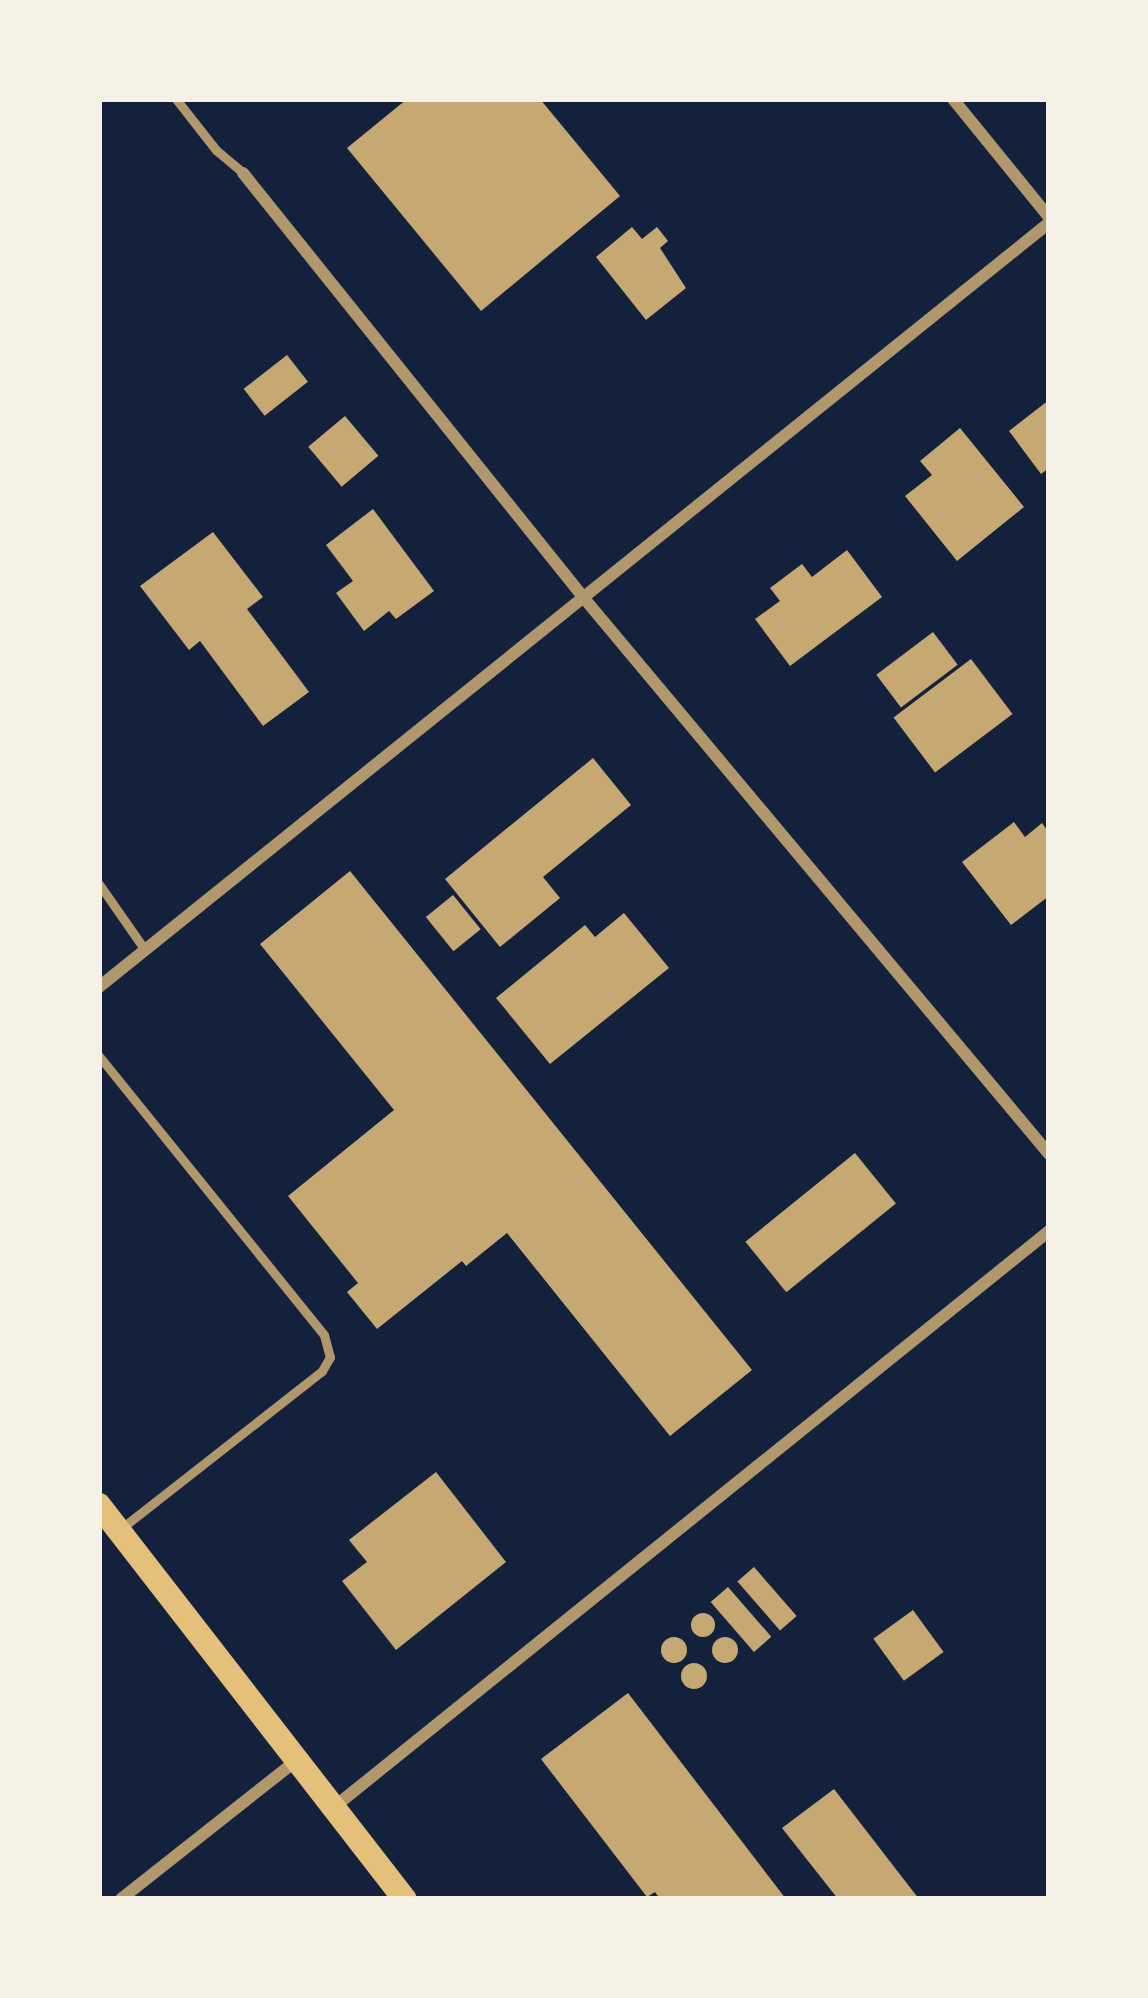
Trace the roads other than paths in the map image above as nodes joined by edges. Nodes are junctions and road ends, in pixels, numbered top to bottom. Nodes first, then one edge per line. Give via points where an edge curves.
1 (176, 99) edge
2 (953, 99) edge
3 (243, 173) joint
4 (1049, 220) edge
5 (583, 597) junction
6 (99, 884) edge
7 (146, 950) junction
8 (99, 987) edge
9 (99, 1056) edge
10 (1049, 1154) edge
11 (1049, 1231) edge
12 (99, 1505) edge
13 (118, 1530) junction
14 (297, 1760) junction
15 (333, 1808) junction
16 (121, 1899) edge
17 (405, 1899) edge

1 - 3 lane
2 - 4 street
3 - 5 street
4 - 5 street
5 - 7 street
5 - 10 street
6 - 7 lane
7 - 8 street
9 - 13 lane via 324,1335 330,1357
11 - 15 street
12 - 13 main road
13 - 14 main road
14 - 15 main road
14 - 16 street
15 - 17 main road

